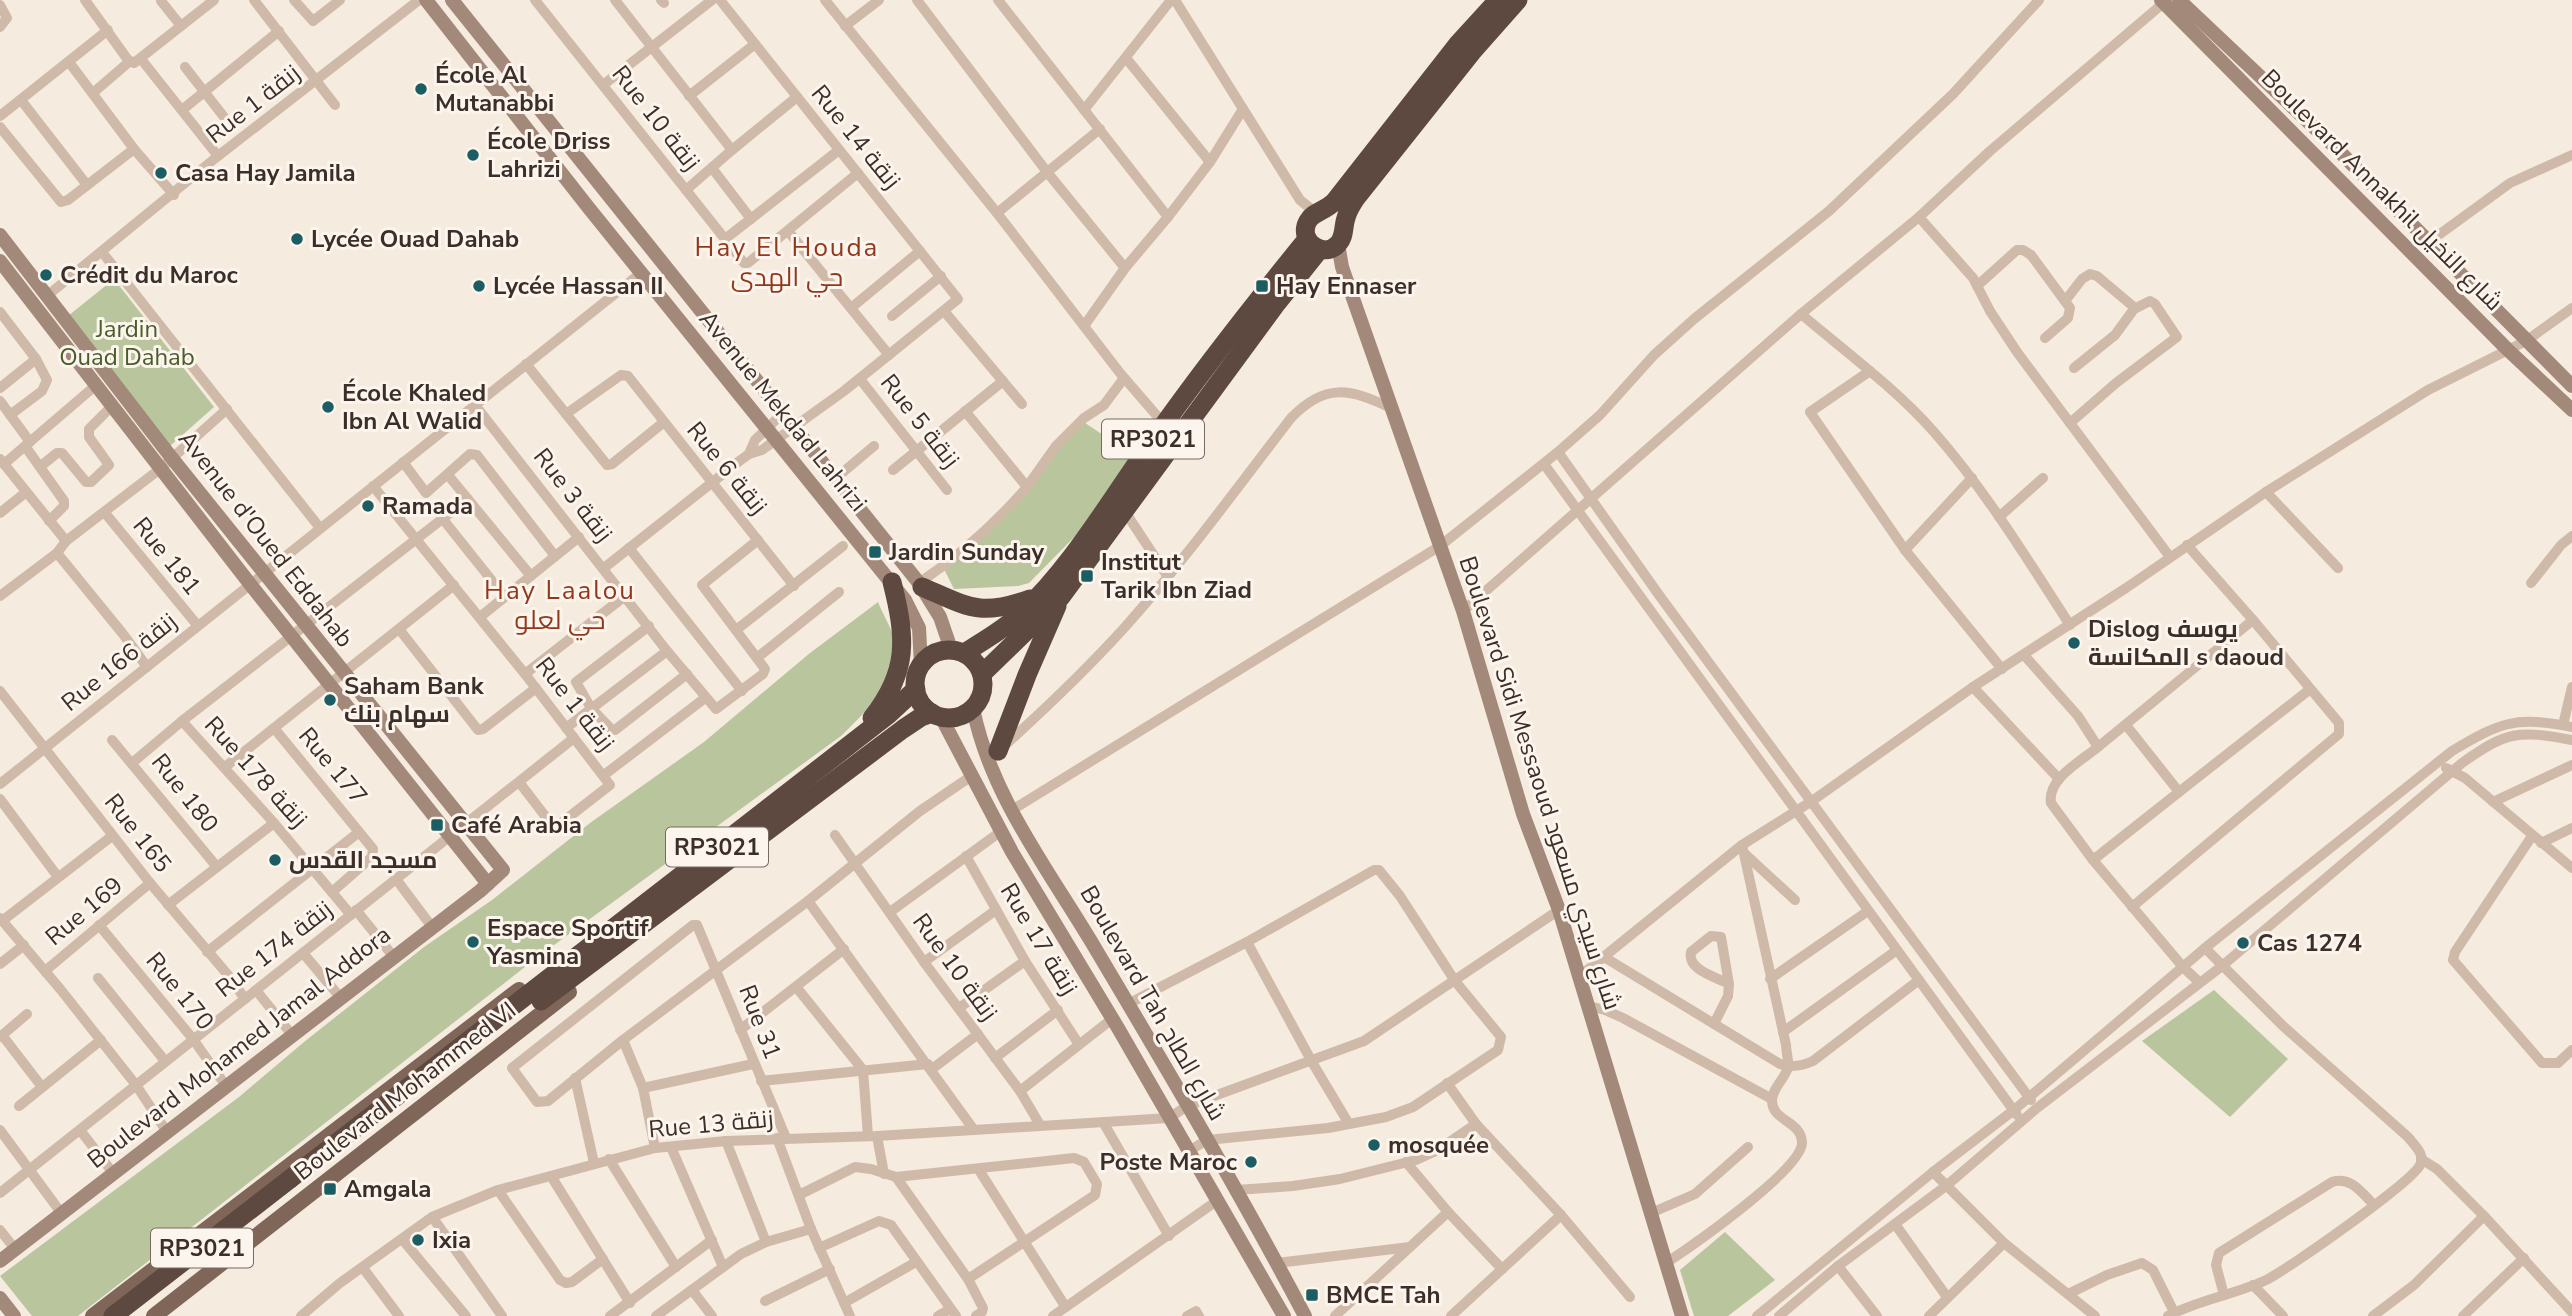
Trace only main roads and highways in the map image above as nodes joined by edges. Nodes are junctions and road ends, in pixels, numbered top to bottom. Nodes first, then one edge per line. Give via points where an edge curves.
1 (1499, 0) edge
2 (1518, 0) edge
3 (1323, 232) junction
4 (892, 582) road end
5 (920, 585) road end
6 (1038, 596) junction
7 (1061, 597) junction
8 (958, 651) junction
9 (982, 674) junction
10 (916, 689) junction
11 (936, 715) junction
12 (856, 738) junction
13 (994, 755) road end
14 (679, 897) junction
15 (578, 956) junction
16 (293, 1183) junction
17 (157, 1315) edge
18 (93, 1316) edge
19 (113, 1316) edge
20 (135, 1316) edge

1 - 3 highway, RP3021 via 1471,28
2 - 3 highway, RP3021 via 1349,208
3 - 6 highway, RP3021 via 1164,424
3 - 7 highway, RP3021 via 1277,303
4 - 12 highway via 903,631 900,666 888,697
5 - 6 highway via 965,605 988,609 1010,607
6 - 8 highway, RP3021 via 1016,618
7 - 9 highway, RP3021
7 - 13 highway
8 - 9 highway via 972,658
8 - 10 highway, RP3021 via 932,654 921,665
9 - 11 highway, RP3021 via 982,692 973,708 956,717
10 - 11 highway via 923,705
10 - 12 highway, RP3021
11 - 14 highway, RP3021 via 921,716
12 - 15 highway, RP3021
14 - 16 highway, RP3021
14 - 17 main road, Boulevard Mohammed VI via 625,948
15 - 16 highway, RP3021
15 - 18 main road, Boulevard Mohammed VI via 527,984
16 - 19 highway, RP3021, bridge
16 - 20 highway, RP3021

